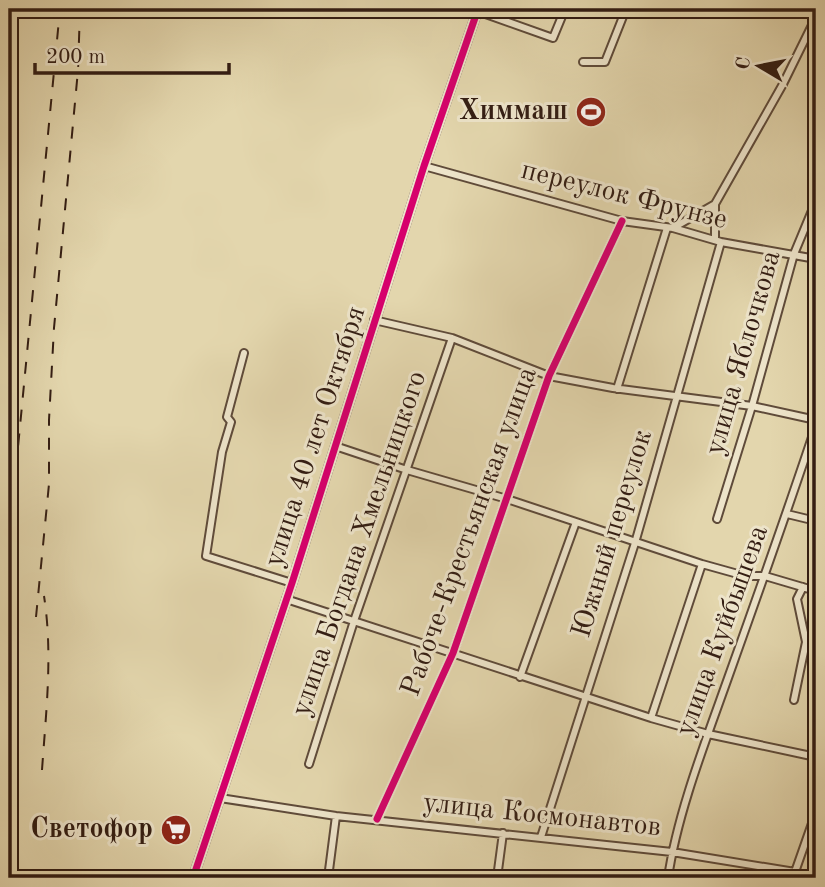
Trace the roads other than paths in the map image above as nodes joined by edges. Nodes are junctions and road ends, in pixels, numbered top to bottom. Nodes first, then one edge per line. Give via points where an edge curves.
1 (565, 9) edge
2 (626, 9) edge
3 (478, 10) edge
4 (816, 17) edge
5 (583, 62) dead end
6 (424, 166) junction
7 (816, 201) edge
8 (715, 204) junction
9 (622, 221) junction
10 (670, 228) junction
11 (718, 241) junction
12 (794, 254) junction
13 (816, 259) edge
14 (374, 320) junction
15 (452, 338) junction
16 (244, 353) dead end
17 (549, 376) junction
18 (617, 389) junction
19 (676, 396) junction
20 (752, 406) junction
21 (816, 423) edge
22 (335, 446) junction
23 (407, 470) junction
24 (507, 499) junction
25 (787, 514) junction
26 (716, 519) dead end
27 (816, 521) edge
28 (576, 522) junction
29 (635, 543) junction
30 (702, 564) junction
31 (765, 576) junction
32 (292, 583) junction
33 (803, 587) junction
34 (816, 591) edge
35 (286, 599) junction
36 (354, 621) junction
37 (453, 653) junction
38 (520, 677) junction
39 (584, 698) junction
40 (794, 700) dead end
41 (651, 718) junction
42 (708, 734) junction
43 (816, 757) edge
44 (309, 764) dead end
45 (220, 798) junction
46 (816, 812) edge
47 (336, 816) junction
48 (377, 819) junction
49 (503, 833) junction
50 (541, 837) junction
51 (672, 852) junction
52 (795, 872) junction
53 (193, 878) edge
54 (328, 878) edge
55 (497, 878) edge
56 (668, 878) edge
57 (816, 878) edge

1 - 3 street via 553,38
2 - 5 street via 605,62
3 - 6 street, улица 40 лет Октября
4 - 8 street
6 - 9 street, переулок Фрунзе
6 - 14 street, улица 40 лет Октября
7 - 12 street, улица Яблочкова
8 - 10 street
8 - 11 street, Южный переулок
9 - 10 street, переулок Фрунзе
9 - 17 street, Рабоче-Крестьянская улица
10 - 11 street, переулок Фрунзе
10 - 18 street
11 - 12 street, переулок Фрунзе
11 - 19 street, Южный переулок
12 - 13 street, переулок Фрунзе
12 - 20 street, улица Яблочкова
14 - 15 street
14 - 22 street, улица 40 лет Октября
15 - 17 street
15 - 23 street, улица Богдана Хмельницкого
16 - 32 street via 228,416 232,422 222,452 206,556
17 - 18 street
17 - 24 street, Рабоче-Крестьянская улица
18 - 19 street
19 - 20 street
19 - 29 street, Южный переулок
20 - 21 street
20 - 26 street, улица Яблочкова
21 - 25 street, улица Куйбышева
22 - 23 street
22 - 32 street, улица 40 лет Октября
23 - 24 street
23 - 36 street, улица Богдана Хмельницкого
24 - 28 street
24 - 37 street, Рабоче-Крестьянская улица
25 - 27 street
25 - 31 street, улица Куйбышева
28 - 29 street
28 - 38 street
29 - 30 street
29 - 39 street, Южный переулок
30 - 31 street via 745,576
30 - 41 street
31 - 33 street
31 - 42 street, улица Куйбышева
32 - 35 street, улица 40 лет Октября
33 - 34 street
33 - 40 street via 797,599 806,642
35 - 36 street
35 - 45 street, улица 40 лет Октября
36 - 37 street
36 - 44 street, улица Богдана Хмельницкого
37 - 38 street
37 - 48 street, Рабоче-Крестьянская улица
38 - 39 street
39 - 41 street
39 - 50 street, Южный переулок
41 - 42 street
42 - 43 street
42 - 51 street, улица Куйбышева
45 - 47 street, улица Космонавтов
45 - 53 street, улица 40 лет Октября
46 - 52 street
47 - 48 street, улица Космонавтов
47 - 54 street
48 - 49 street, улица Космонавтов
49 - 50 street, улица Космонавтов
49 - 55 street
50 - 51 street, улица Космонавтов
51 - 52 street, улица Космонавтов
51 - 56 street, улица Куйбышева
52 - 57 street, улица Космонавтов

